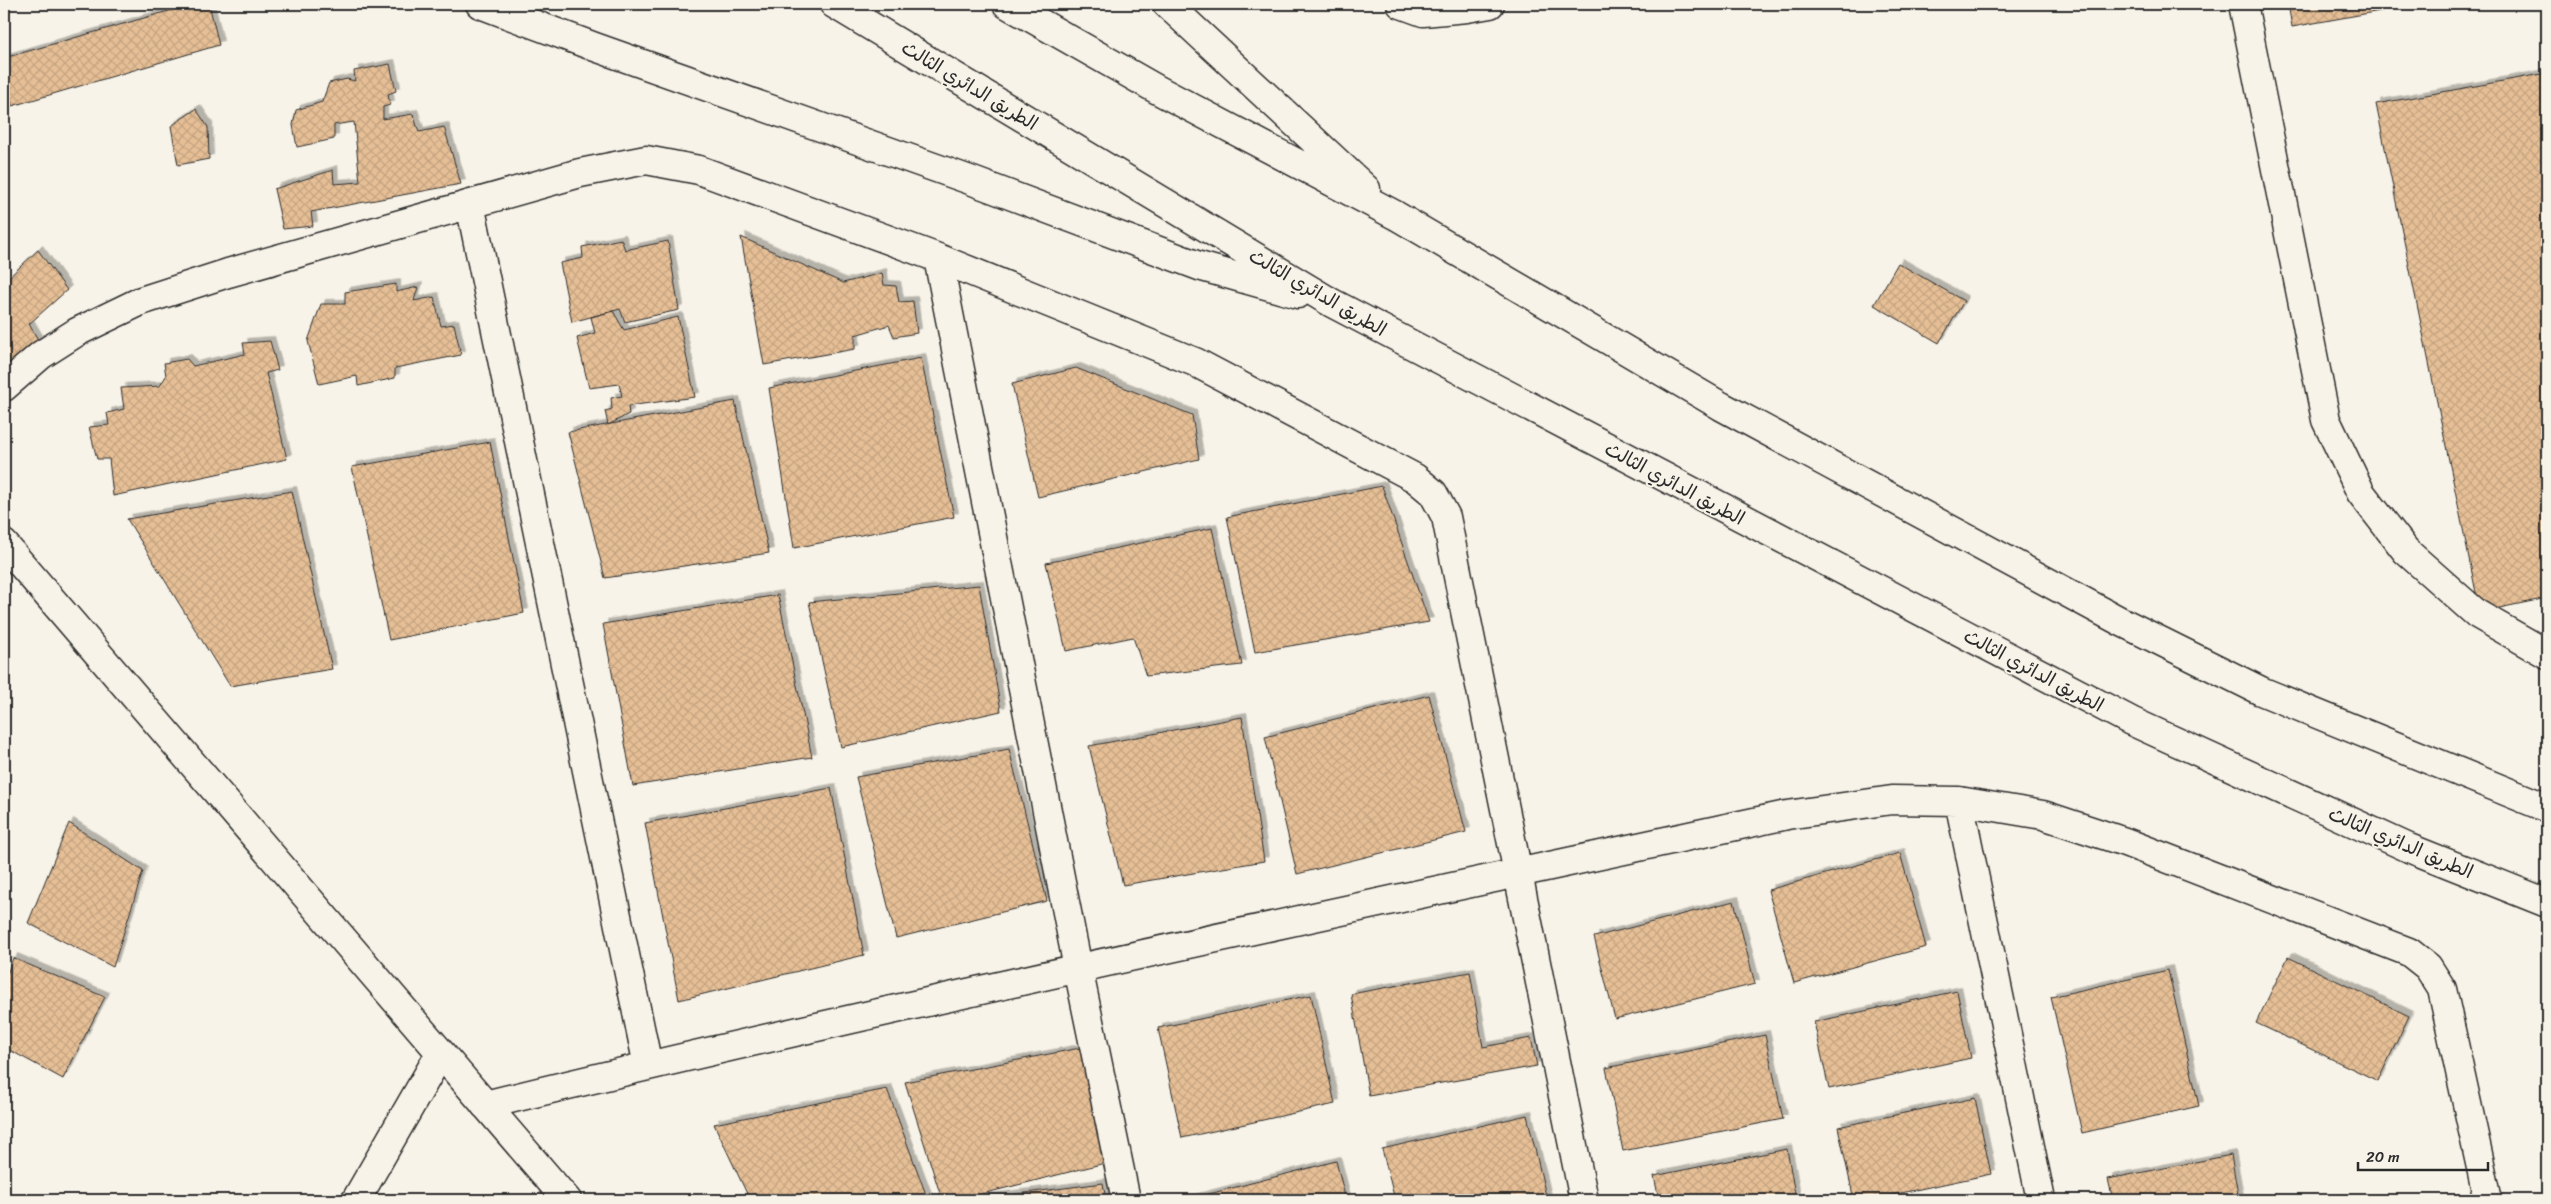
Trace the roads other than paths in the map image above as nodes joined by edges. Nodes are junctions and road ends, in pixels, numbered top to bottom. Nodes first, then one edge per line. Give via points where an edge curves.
1 (480, 4) edge
2 (834, 4) edge
3 (1007, 4) edge
4 (1167, 4) edge
5 (1401, 4) edge
6 (1490, 4) edge
7 (2243, 4) edge
8 (470, 204) junction
9 (1395, 215) junction
10 (938, 258) junction
11 (1332, 303) junction
12 (4, 387) edge
13 (4, 544) edge
14 (2547, 654) edge
15 (1959, 801) junction
16 (2547, 808) edge
17 (1519, 873) junction
18 (2547, 903) edge
19 (1078, 968) junction
20 (440, 1054) junction
21 (648, 1066) junction
22 (485, 1105) junction
23 (356, 1200) edge
24 (567, 1200) edge
25 (1126, 1200) edge
26 (1584, 1200) edge
27 (2041, 1200) edge
28 (2488, 1200) edge

1 - 11 main road via 1199,266
2 - 11 main road, الطريق الدائري الثالث
3 - 9 main road via 1158,90
4 - 9 main road
5 - 6 main road via 1423,12
7 - 14 main road via 2326,420 2361,493 2406,551 2477,614
8 - 10 main road via 580,173 646,160 699,170
8 - 12 main road via 141,301 77,332 41,355
8 - 21 main road
9 - 16 main road via 1721,406 2120,621 2261,692
10 - 17 main road via 1195,362 1416,478 1433,494 1446,517
10 - 19 main road
11 - 18 main road, الطريق الدائري الثالث via 2131,721 2410,848
13 - 20 main road
15 - 17 main road via 1892,800 1787,815
15 - 27 main road
15 - 28 main road via 2043,815 2125,842 2409,952 2428,967 2442,989
17 - 19 main road
17 - 26 main road
19 - 21 main road
19 - 25 main road
20 - 22 main road
20 - 23 main road
21 - 22 main road
22 - 24 main road

